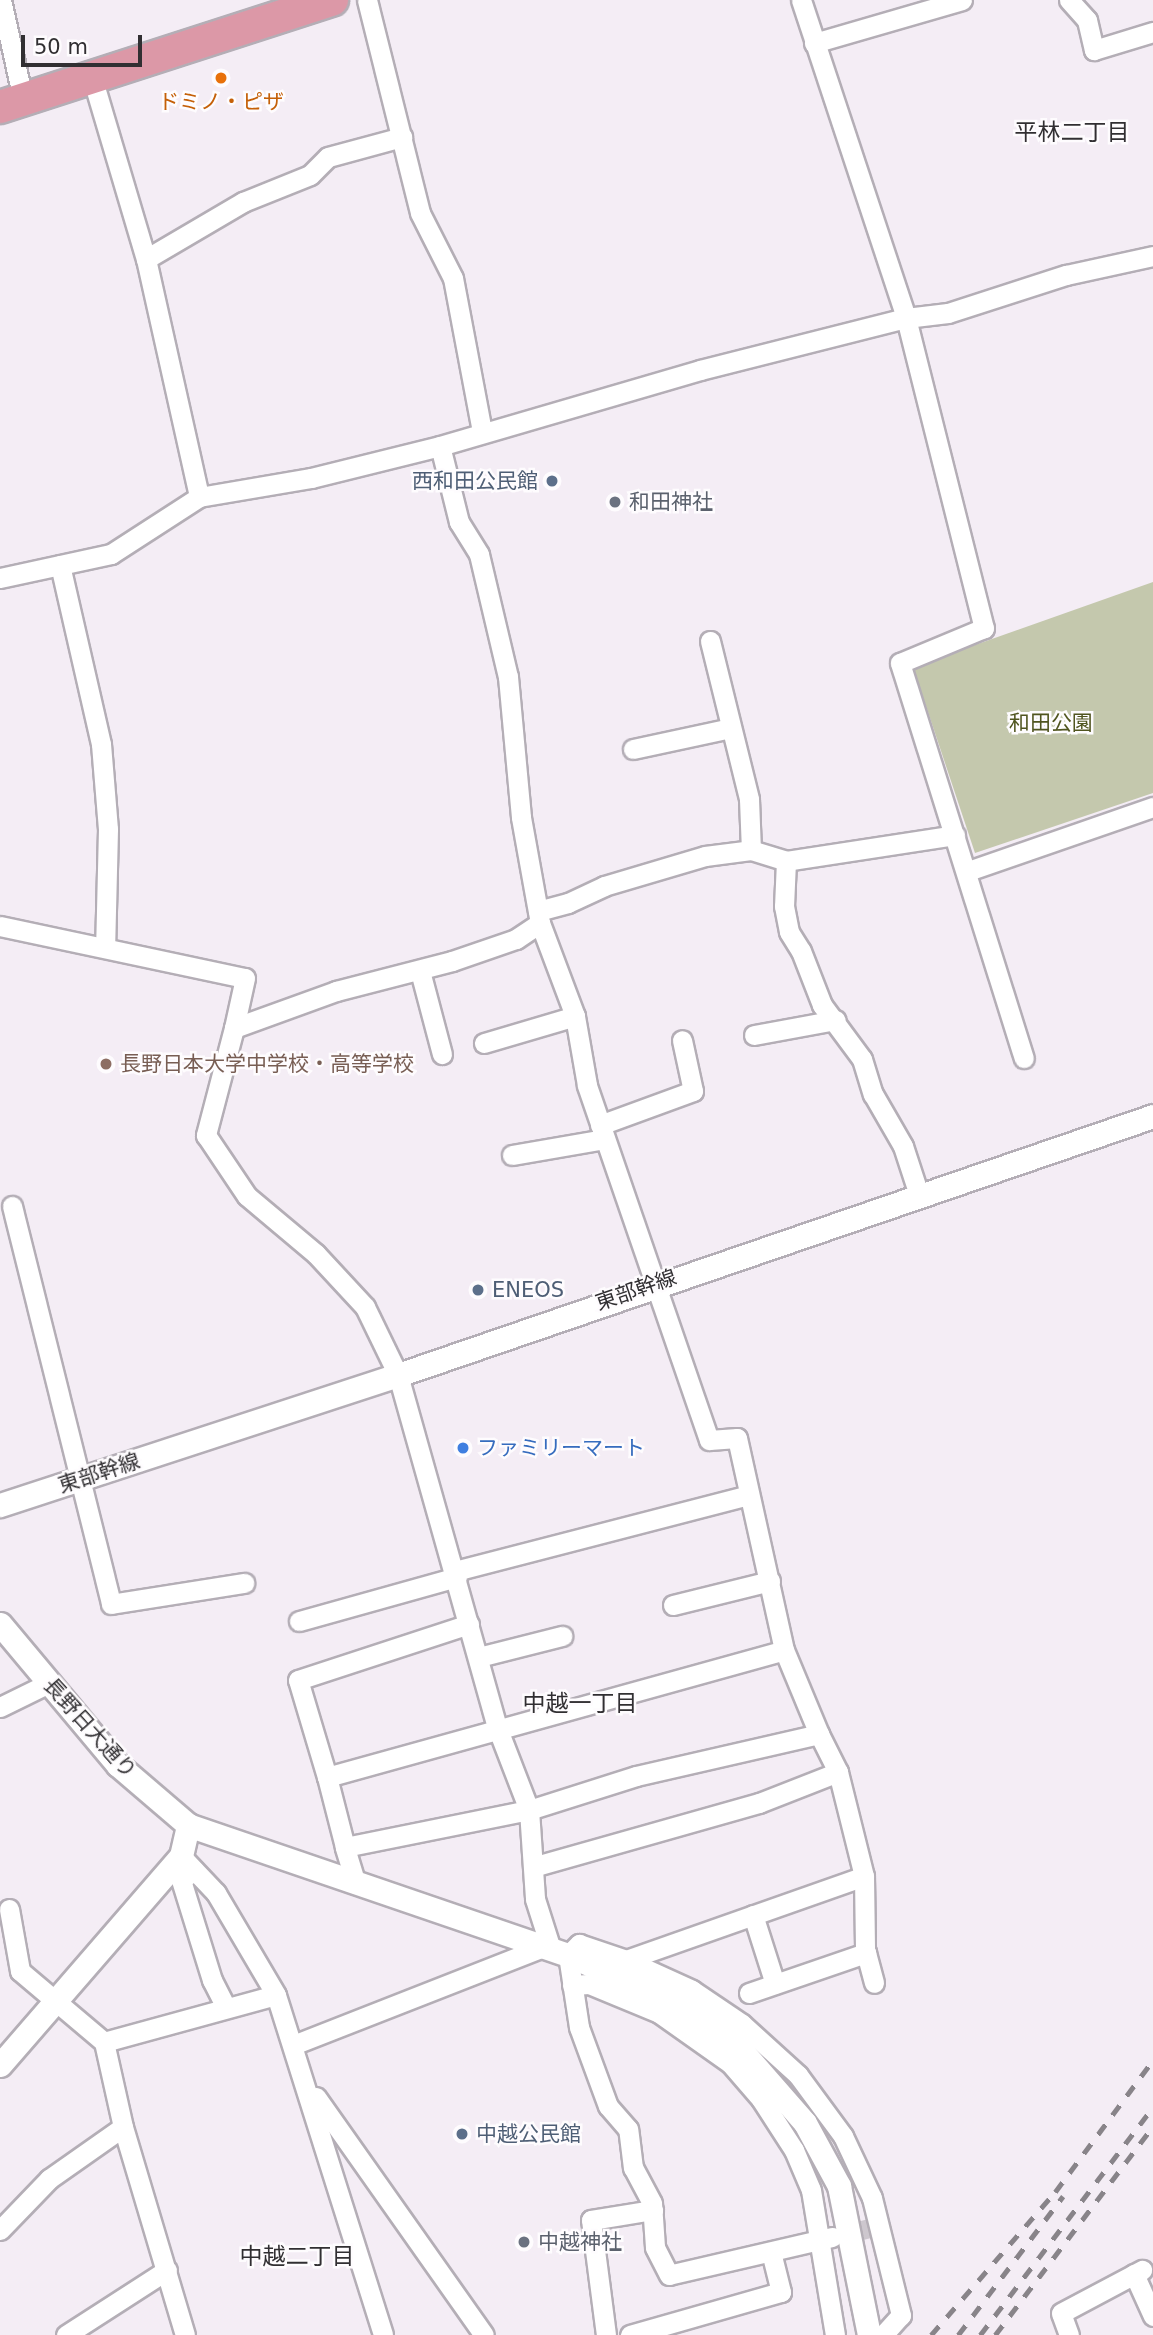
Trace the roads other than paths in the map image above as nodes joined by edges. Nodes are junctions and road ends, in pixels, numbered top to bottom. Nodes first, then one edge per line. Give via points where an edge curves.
1 (1, 0) edge
2 (332, 0) edge
3 (367, 0) edge
4 (801, 0) edge
5 (962, 0) edge
6 (1069, 0) edge
7 (284, 7) edge
8 (1153, 32) edge
9 (814, 43) junction
10 (92, 77) junction
11 (11, 103) edge
12 (402, 137) junction
13 (1153, 256) edge
14 (146, 259) junction
15 (906, 318) junction
16 (482, 432) junction
17 (440, 446) junction
18 (200, 497) junction
19 (61, 565) junction
20 (0, 578) edge
21 (710, 641) dead end
22 (732, 728) junction
23 (633, 749) dead end
24 (1153, 807) edge
25 (955, 835) junction
26 (751, 850) junction
27 (786, 861) junction
28 (968, 871) junction
29 (539, 917) junction
30 (0, 926) edge
31 (105, 948) junction
32 (420, 971) junction
33 (575, 1016) junction
34 (836, 1020) junction
35 (234, 1028) junction
36 (754, 1035) dead end
37 (682, 1040) dead end
38 (484, 1043) dead end
39 (442, 1054) dead end
40 (1024, 1058) dead end
41 (1153, 1116) edge
42 (603, 1132) junction
43 (512, 1155) dead end
44 (919, 1195) junction
45 (12, 1206) dead end
46 (652, 1285) junction
47 (398, 1375) junction
48 (79, 1479) junction
49 (748, 1496) junction
50 (0, 1505) edge
51 (456, 1574) junction
52 (770, 1581) junction
53 (244, 1583) dead end
54 (673, 1605) dead end
55 (299, 1621) dead end
56 (0, 1623) edge
57 (470, 1624) junction
58 (562, 1636) dead end
59 (784, 1650) junction
60 (479, 1657) junction
61 (48, 1683) junction
62 (0, 1707) edge
63 (497, 1727) junction
64 (819, 1734) junction
65 (838, 1772) junction
66 (327, 1777) junction
67 (529, 1810) junction
68 (188, 1825) junction
69 (345, 1847) junction
70 (188, 1863) junction
71 (536, 1866) junction
72 (864, 1876) junction
73 (356, 1884) junction
74 (9, 1909) dead end
75 (752, 1915) junction
76 (554, 1950) junction
77 (866, 1953) junction
78 (626, 1960) junction
79 (874, 1983) dead end
80 (775, 1984) junction
81 (572, 1985) junction
82 (749, 1993) dead end
83 (276, 1995) junction
84 (55, 2002) junction
85 (226, 2007) junction
86 (104, 2042) junction
87 (293, 2045) junction
88 (0, 2065) edge
89 (316, 2097) dead end
90 (123, 2127) junction
91 (653, 2210) junction
92 (0, 2230) edge
93 (827, 2238) junction
94 (771, 2252) junction
95 (167, 2270) junction
96 (1153, 2316) edge
97 (867, 2325) edge
98 (667, 2328) edge
99 (70, 2334) edge
100 (185, 2335) edge
101 (383, 2335) edge
102 (484, 2335) edge
103 (606, 2335) edge
104 (630, 2335) edge
105 (835, 2335) edge
106 (883, 2335) edge
107 (1069, 2335) edge

1 - 11 street
2 - 7 highway
3 - 12 street
4 - 9 street
5 - 9 street via 906,12
6 - 8 street via 1087,20 1094,50
7 - 10 highway
9 - 15 street
10 - 11 highway
10 - 14 street
12 - 14 street via 328,157 310,175 243,202
12 - 16 street via 420,213 453,278
13 - 15 street via 1066,275 948,313
14 - 18 street
15 - 16 street
15 - 25 street via 984,628 900,663
16 - 17 street
17 - 18 street via 311,478
17 - 29 street via 459,522 480,554 508,677 521,817
18 - 19 street via 111,554
19 - 20 street
19 - 31 street via 101,744 108,829
21 - 22 street
22 - 23 street
22 - 26 street via 749,799
24 - 28 street
25 - 27 street
25 - 28 street
26 - 27 street
26 - 29 street via 705,856 604,886
27 - 34 street via 783,906 789,932 822,1005
28 - 40 street
29 - 32 street via 516,939
29 - 33 street
30 - 31 street
31 - 35 street via 245,978
32 - 35 street via 336,991
32 - 39 street
33 - 38 street
33 - 42 street via 587,1085
34 - 36 street
34 - 44 street via 862,1059 873,1094 903,1146
35 - 47 street via 206,1136 247,1196 316,1254 365,1307
37 - 42 street via 693,1091
41 - 44 street, 東部幹線
42 - 43 street
42 - 46 street
44 - 46 street, 東部幹線
45 - 48 street
46 - 47 street, 東部幹線
46 - 49 street via 709,1440 737,1438
47 - 48 street, 東部幹線
47 - 51 street
48 - 50 street, 東部幹線
48 - 53 street via 111,1604
49 - 51 street
49 - 52 street
51 - 55 street
51 - 57 street
52 - 54 street
52 - 59 street
56 - 61 street, 長野日大通り
57 - 60 street
57 - 66 street via 298,1680
58 - 60 street
59 - 63 street
59 - 64 street
60 - 63 street
61 - 62 street
61 - 68 street, 長野日大通り via 118,1765
63 - 66 street
63 - 67 street
64 - 65 street
64 - 67 street via 636,1776
65 - 71 street via 759,1803
65 - 72 street
66 - 69 street
67 - 69 street
67 - 71 street
68 - 70 street
68 - 73 street
69 - 73 street
70 - 83 street via 216,1893
70 - 84 street
70 - 85 street via 181,1880 212,1980
71 - 76 street via 536,1899
72 - 75 street
72 - 77 street
73 - 76 street
74 - 84 street via 20,1972
75 - 78 street
75 - 80 street
76 - 78 street via 579,1944
76 - 81 street
76 - 87 street
76 - 97 street via 682,2005 737,2045 786,2098 821,2148 839,2186
77 - 79 street
77 - 80 street
78 - 106 street via 692,1990 742,2024 798,2075 864,2176 901,2315
80 - 82 street
81 - 91 street via 579,2027 608,2106 628,2129 633,2168
81 - 93 street via 589,1984 642,2004 730,2063 761,2099 794,2150
83 - 85 street
83 - 87 street
84 - 86 street
84 - 88 street
85 - 86 street
86 - 90 street
87 - 101 street
89 - 102 street
90 - 92 street via 49,2179
90 - 95 street
91 - 94 street via 655,2246 669,2275
91 - 103 street via 591,2220
93 - 94 street
93 - 105 street
94 - 98 street via 781,2292
95 - 99 street
95 - 100 street
96 - 107 street via 1138,2272 1061,2313
98 - 104 street

